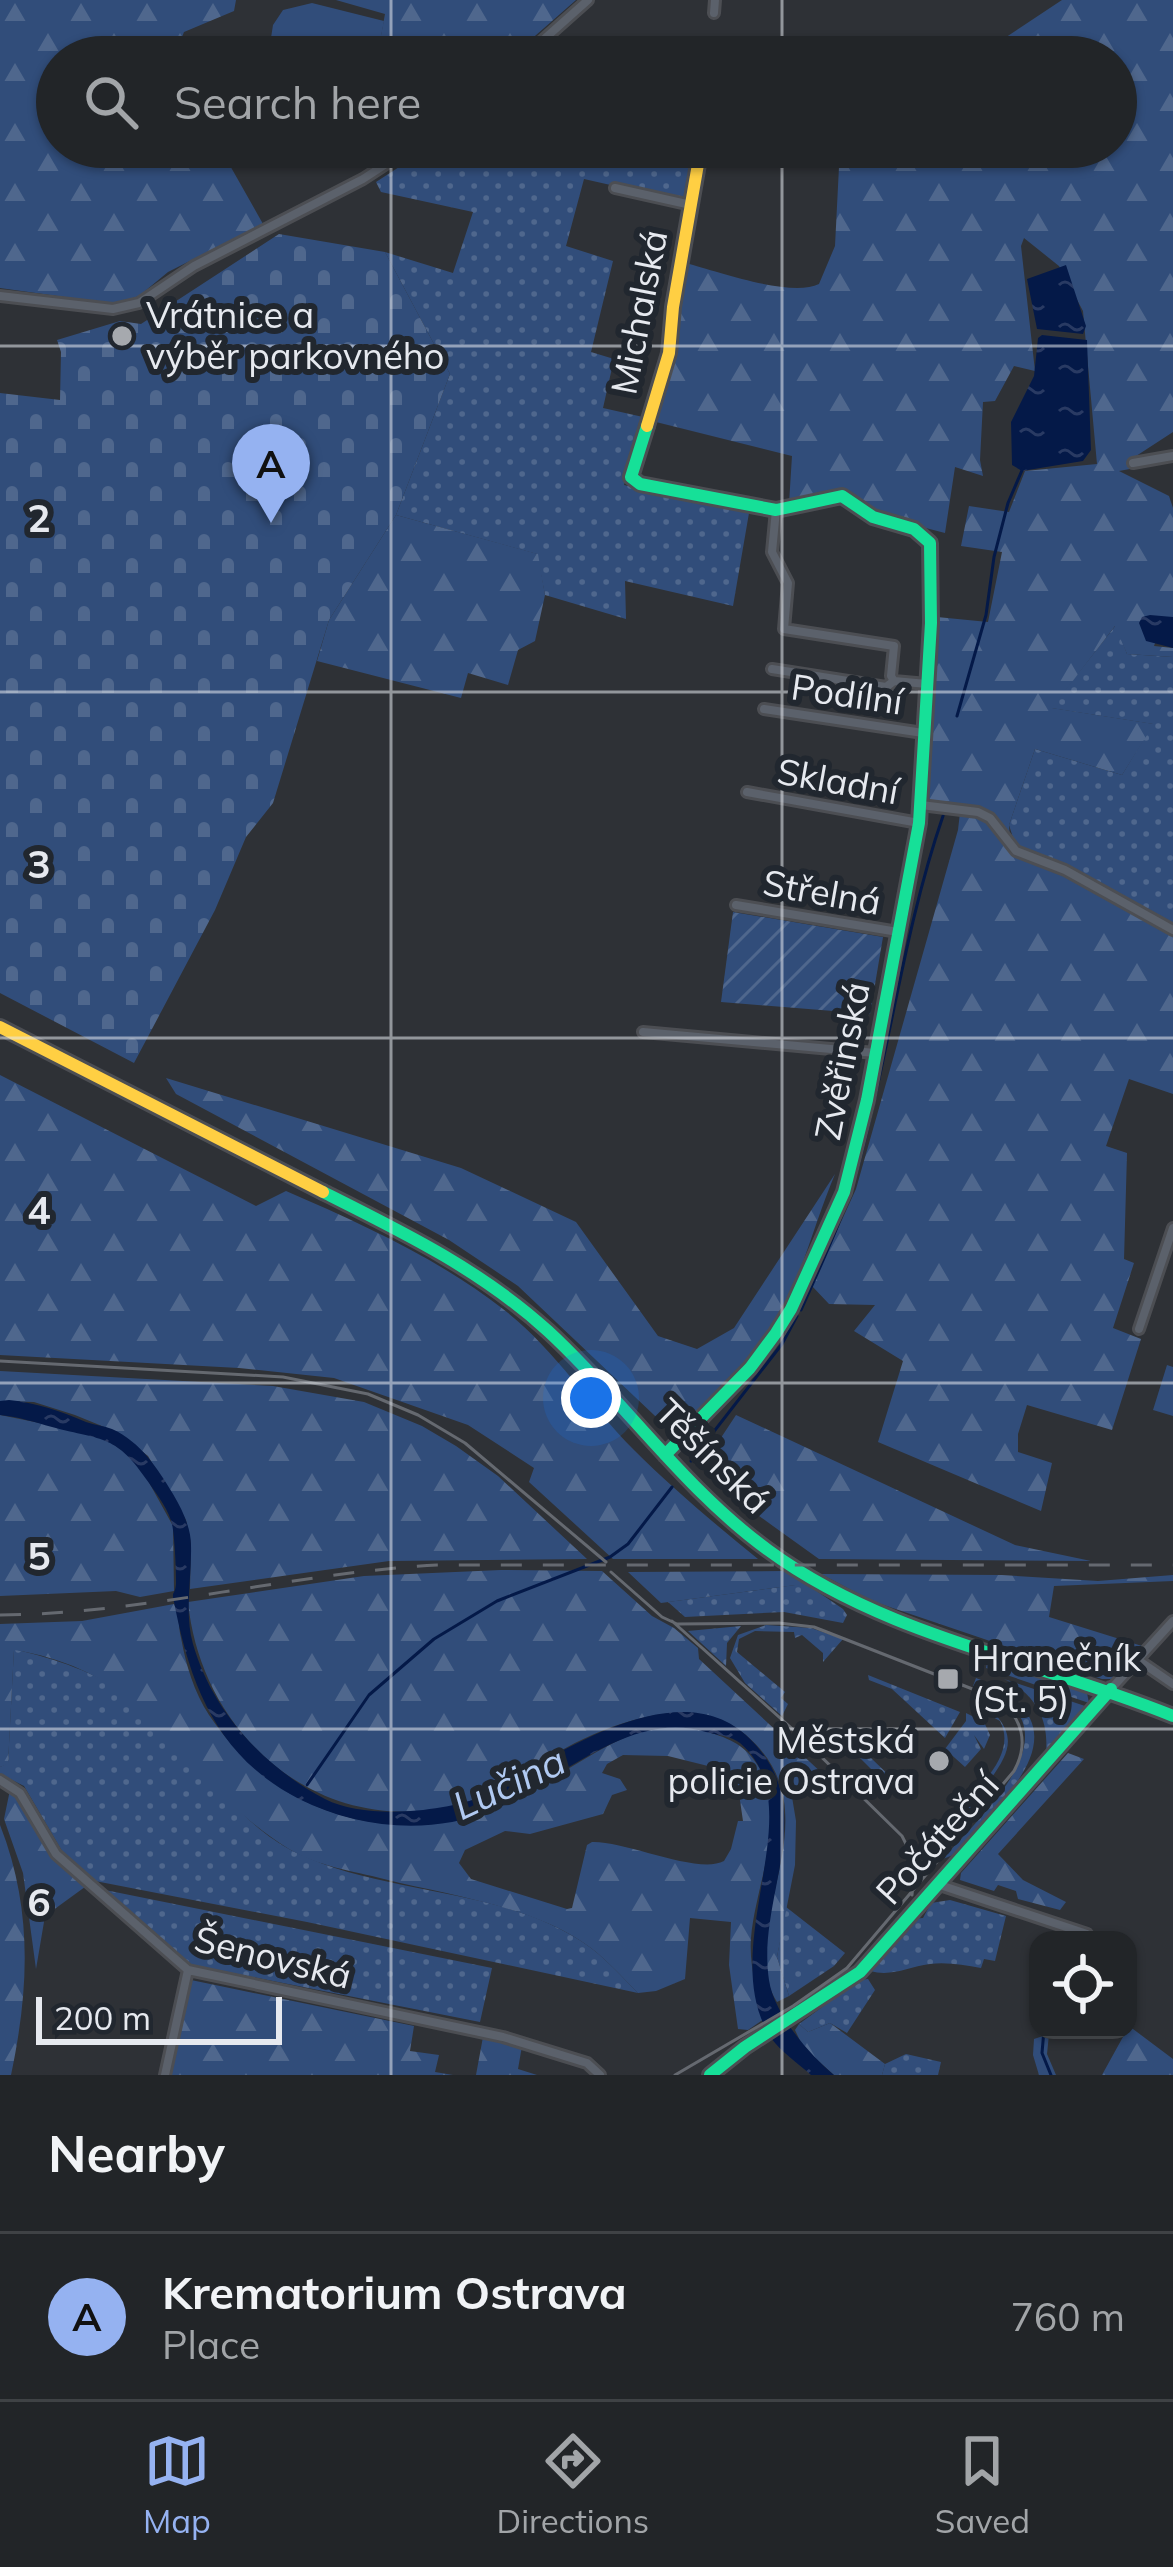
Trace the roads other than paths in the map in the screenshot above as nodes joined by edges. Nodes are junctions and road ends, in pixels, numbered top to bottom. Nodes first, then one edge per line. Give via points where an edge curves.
1 (588, 0) edge
2 (715, 0) edge
3 (714, 13) dead end
4 (549, 36) edge
5 (379, 168) edge
6 (697, 168) edge
7 (615, 188) dead end
8 (691, 205) junction
9 (0, 296) edge
10 (1173, 456) edge
11 (1133, 463) dead end
12 (776, 510) junction
13 (772, 669) dead end
14 (894, 681) junction
15 (927, 684) junction
16 (764, 709) dead end
17 (923, 733) junction
18 (747, 792) dead end
19 (921, 805) junction
20 (919, 824) junction
21 (736, 905) dead end
22 (1173, 929) edge
23 (899, 933) junction
24 (0, 1027) edge
25 (643, 1032) dead end
26 (875, 1053) junction
27 (1173, 1228) edge
28 (1173, 1272) edge
29 (1156, 1275) junction
30 (1138, 1329) dead end
31 (664, 1454) junction
32 (1173, 1621) edge
33 (1138, 1660) junction
34 (1173, 1684) edge
35 (1112, 1689) junction
36 (1173, 1716) edge
37 (0, 1780) edge
38 (936, 1884) junction
39 (1078, 1931) edge
40 (188, 1970) junction
41 (165, 2075) edge
42 (600, 2075) edge
43 (710, 2075) edge

1 - 4 street
2 - 3 street
5 - 9 street via 140,303 113,309
6 - 8 street, Michalská
7 - 8 street
8 - 12 street, Michalská via 669,352 631,477
10 - 11 street
12 - 14 street via 772,552 788,583 784,629 894,646
12 - 15 street, Zvěřinská via 842,496 930,543
13 - 14 street via 886,687
14 - 15 street
15 - 17 street, Zvěřinská
16 - 17 street, Podílní
17 - 19 street, Zvěřinská
18 - 20 street, Skladní
19 - 20 street, Zvěřinská
19 - 22 street via 979,812 1016,851
20 - 23 street, Zvěřinská
21 - 23 street, Střelná
23 - 26 street, Zvěřinská
24 - 31 street, Těšínská via 495,1288
25 - 26 street
26 - 31 street, Zvěřinská via 844,1192 791,1309 749,1368
27 - 29 street
28 - 29 street
29 - 30 street
31 - 35 street, Těšínská via 730,1520 822,1585 896,1620
32 - 33 street
33 - 34 street
33 - 35 street
35 - 36 street, Těšínská
35 - 38 street, Počáteční
37 - 40 street, Šenovská via 20,1793 56,1853
38 - 39 street
38 - 43 street, Počáteční via 860,1972
40 - 41 street
40 - 42 street, Šenovská via 502,2037 587,2062

